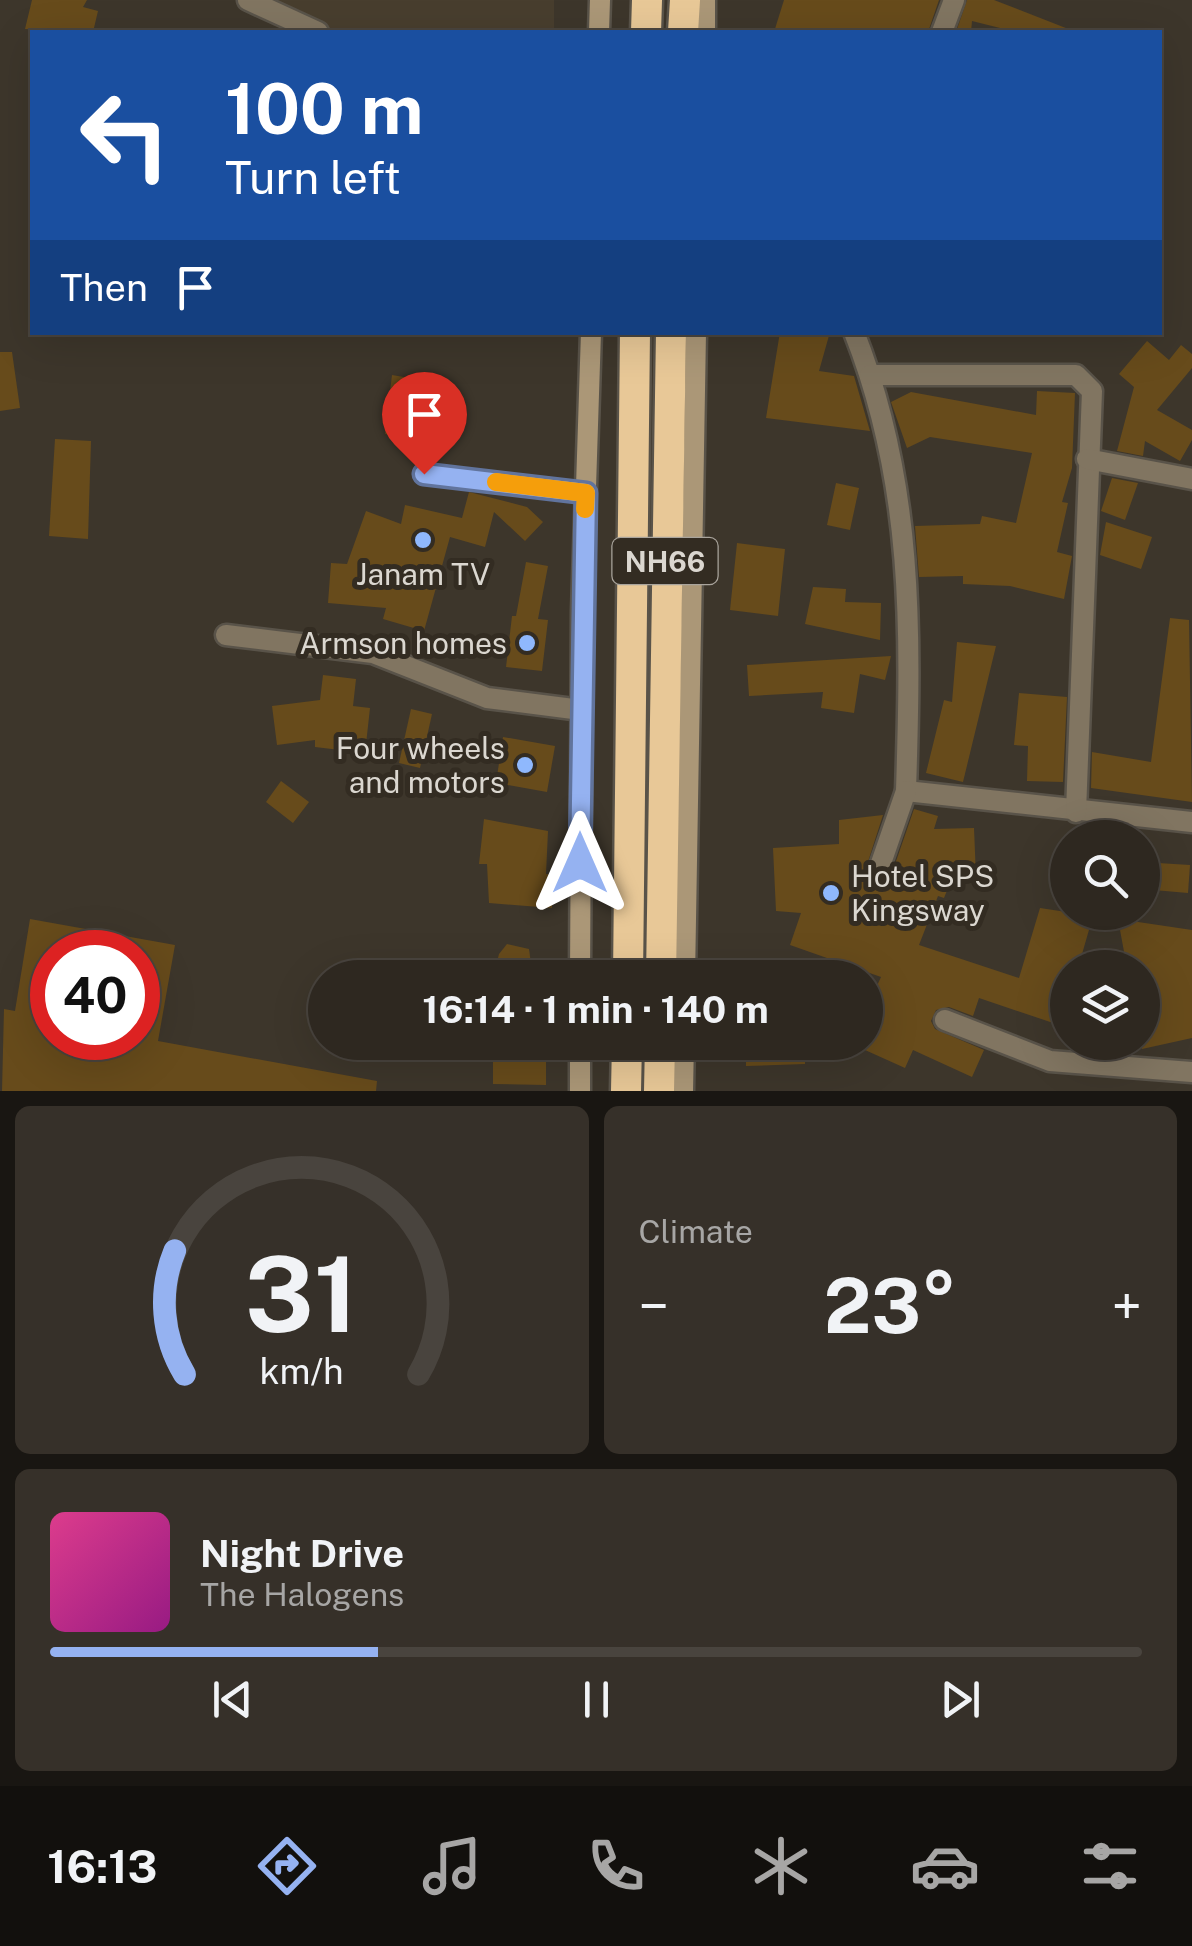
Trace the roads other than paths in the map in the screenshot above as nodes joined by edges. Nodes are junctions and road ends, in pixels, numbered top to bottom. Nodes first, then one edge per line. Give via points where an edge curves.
1 (248, 0) edge
2 (647, 0) edge
3 (685, 0) edge
4 (706, 0) edge
5 (954, 0) edge
6 (603, 3) edge
7 (314, 30) edge
8 (598, 30) edge
9 (646, 30) edge
10 (684, 30) edge
11 (704, 30) edge
12 (943, 30) edge
13 (591, 335) edge
14 (635, 335) edge
15 (671, 335) edge
16 (696, 335) edge
17 (855, 335) edge
18 (870, 375) junction
19 (1088, 459) junction
20 (424, 474) dead end
21 (1192, 479) edge
22 (586, 493) junction
23 (226, 635) dead end
24 (581, 710) junction
25 (906, 791) junction
26 (1076, 812) junction
27 (1192, 822) edge
28 (880, 866) dead end
29 (580, 960) edge
30 (628, 960) edge
31 (660, 960) edge
32 (685, 960) edge
33 (945, 1020) dead end
34 (580, 1060) edge
35 (626, 1060) edge
36 (660, 1060) edge
37 (684, 1060) edge
38 (1192, 1072) edge
39 (580, 1091) edge
40 (626, 1091) edge
41 (659, 1091) edge
42 (683, 1091) edge

1 - 7 street
2 - 9 highway
3 - 10 highway
4 - 11 street
5 - 12 street
6 - 8 street
13 - 22 street
14 - 30 highway, NH66
15 - 31 highway, NH66
16 - 32 street
17 - 18 street
18 - 19 street via 1076,375 1094,399
18 - 25 street via 904,521 910,594
19 - 21 street
19 - 26 street
20 - 22 lane
22 - 24 street
23 - 24 street via 373,653 487,698
24 - 29 street
25 - 26 street
25 - 28 street
26 - 27 street
33 - 38 street via 1050,1062
34 - 39 street
35 - 40 highway
36 - 41 highway
37 - 42 street

